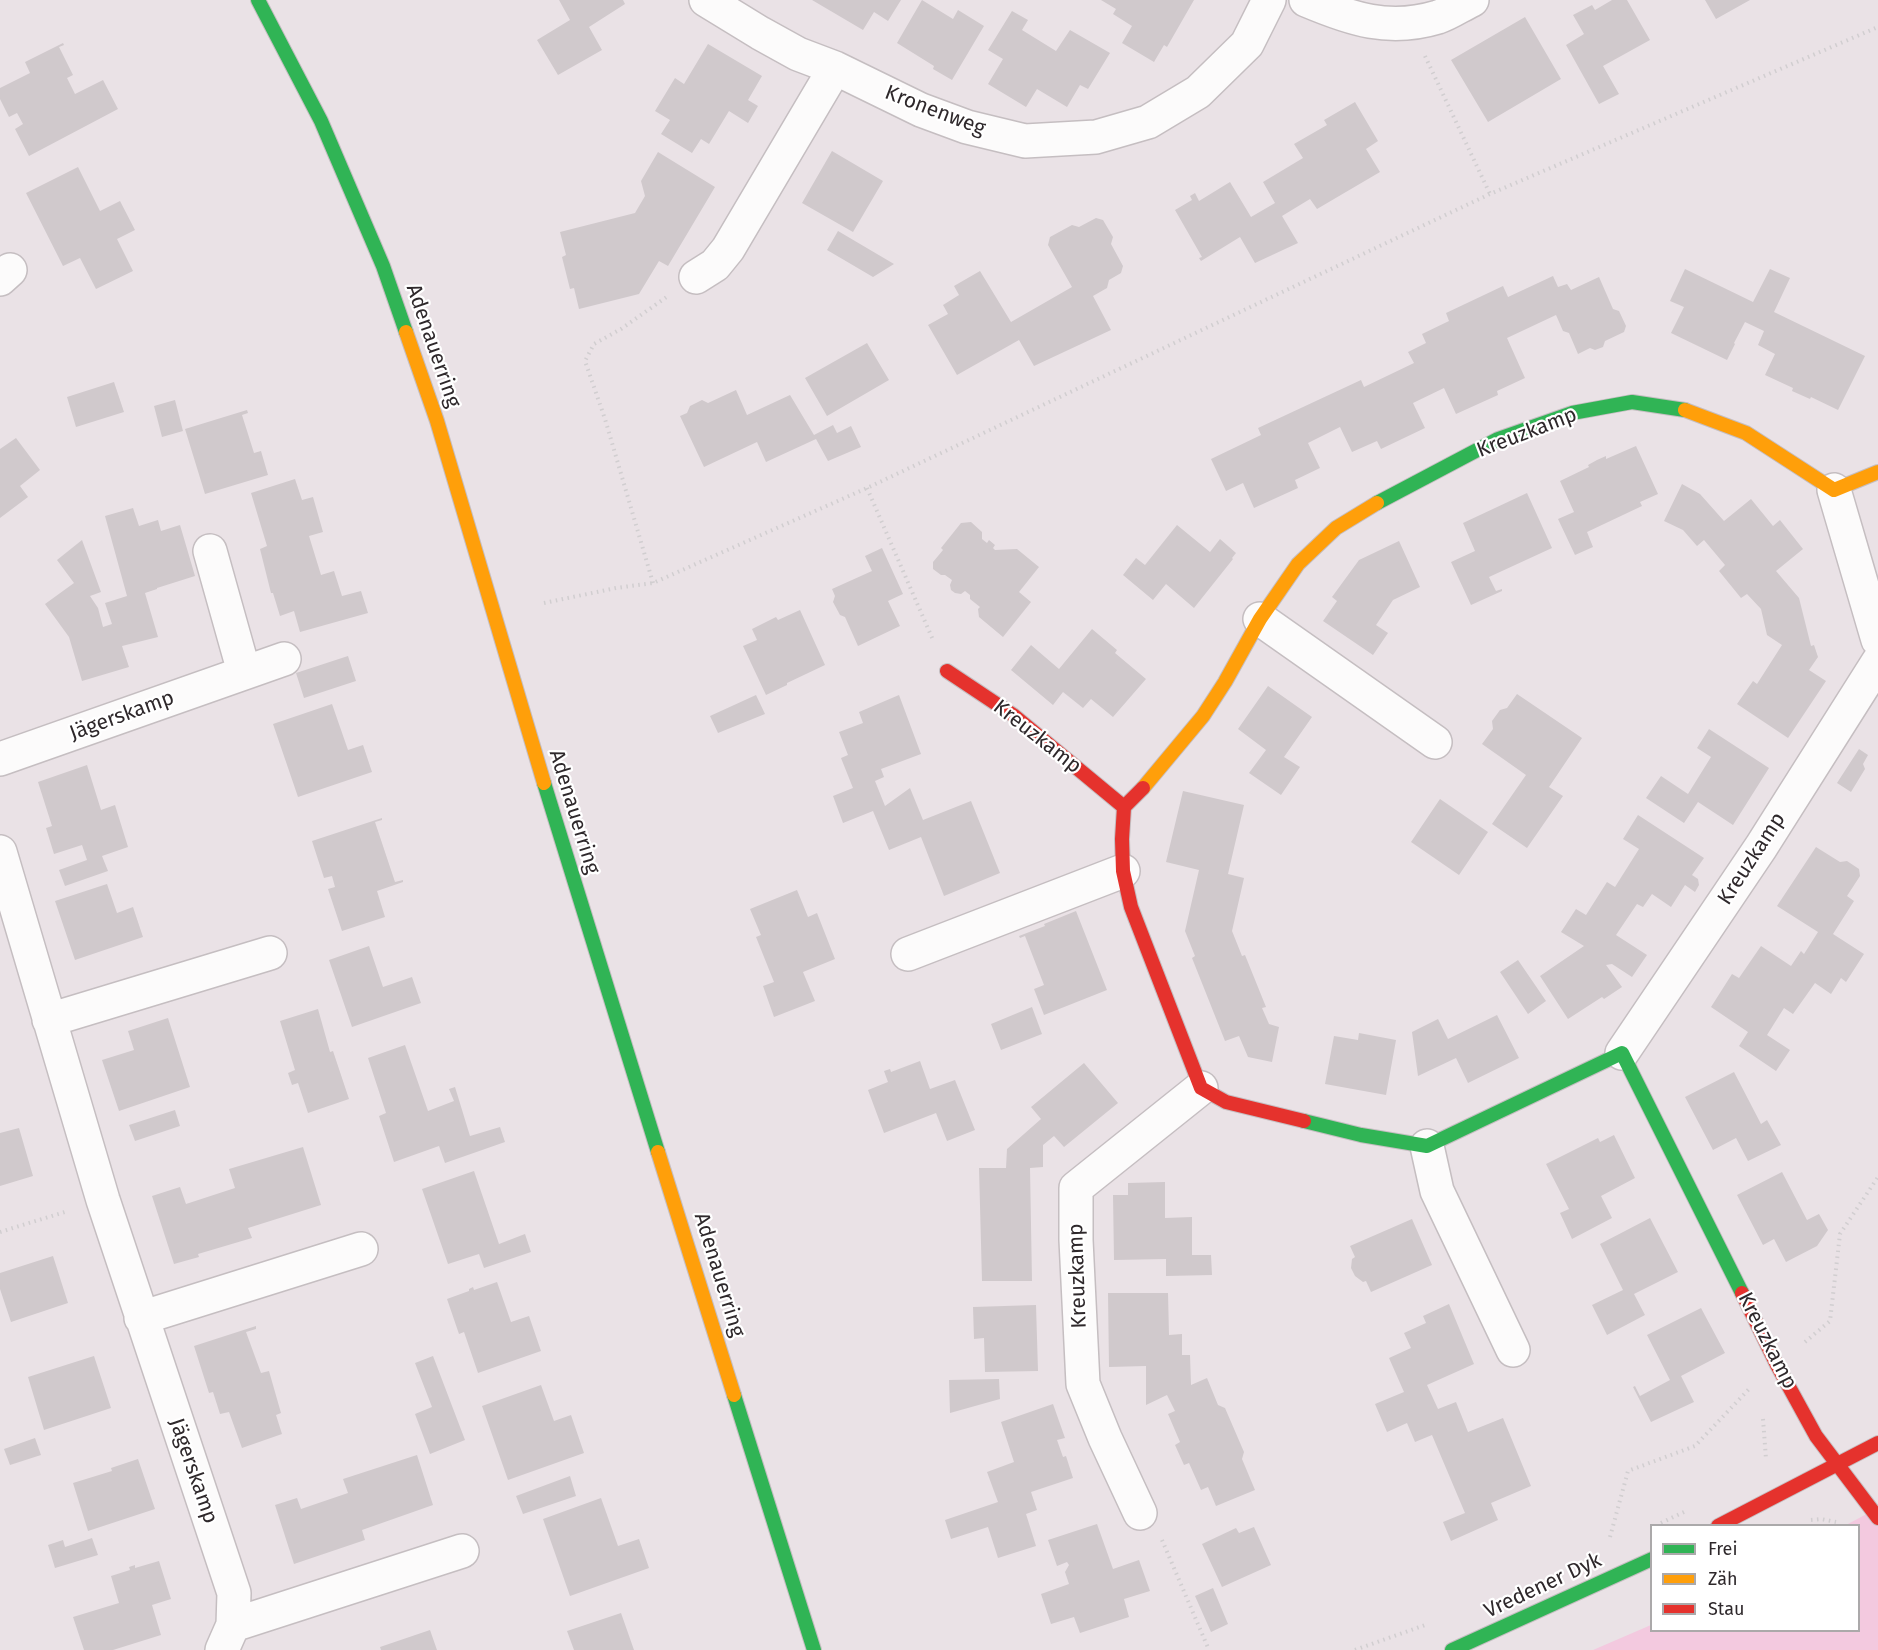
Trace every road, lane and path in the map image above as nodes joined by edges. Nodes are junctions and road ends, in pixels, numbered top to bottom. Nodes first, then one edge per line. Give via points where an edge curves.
1 (258, 0) edge
2 (706, 0) edge
3 (1269, 0) edge
4 (1306, 0) edge
5 (1472, 0) edge
6 (1410, 23) junction
7 (1878, 27) edge
8 (835, 68) junction
9 (1490, 194) junction
10 (696, 277) joint
11 (1878, 472) edge
12 (867, 488) junction
13 (1834, 489) junction
14 (210, 551) dead end
15 (653, 583) junction
16 (544, 603) dead end
17 (1260, 619) junction
18 (1878, 640) edge
19 (284, 659) dead end
20 (1878, 662) edge
21 (947, 671) joint
22 (244, 672) junction
23 (1435, 742) dead end
24 (0, 759) edge
25 (1124, 807) junction
26 (0, 852) edge
27 (1122, 871) junction
28 (270, 953) dead end
29 (908, 954) dead end
30 (49, 1020) junction
31 (1622, 1053) junction
32 (1201, 1088) junction
33 (1427, 1146) junction
34 (1878, 1177) edge
35 (103, 1200) junction
36 (0, 1232) edge
37 (361, 1249) dead end
38 (141, 1318) junction
39 (1513, 1350) dead end
40 (1777, 1365) junction
41 (1757, 1381) dead end
42 (1878, 1443) edge
43 (1838, 1464) junction
44 (1140, 1513) joint
45 (1878, 1518) edge
46 (1722, 1524) edge
47 (1610, 1538) dead end
48 (462, 1551) dead end
49 (1650, 1560) edge
50 (228, 1638) edge
51 (814, 1650) edge
52 (1209, 1650) edge
53 (1452, 1650) edge

1 - 51 street, Adenauerring via 321,121 383,266 436,421 561,843
2 - 8 street, Kronenweg via 798,54
3 - 8 street, Kronenweg via 1247,44 1198,92 1148,122 1096,136 1024,141 967,127 921,110
4 - 6 street via 1370,22
5 - 6 street via 1440,16
6 - 9 path
7 - 9 path
8 - 10 street via 728,249 715,265
9 - 12 path
10 - 15 path via 594,344 585,361
11 - 13 street
12 - 15 path
12 - 21 path
13 - 17 street, Kreuzkamp via 1746,433 1689,411 1632,402 1572,413 1498,439 1395,492 1336,528 1298,564
13 - 18 street
14 - 22 street
15 - 16 path
17 - 23 street
17 - 25 street, Kreuzkamp via 1203,716
19 - 22 street, Jägerskamp
20 - 31 street, Kreuzkamp via 1761,847
21 - 25 street, Kreuzkamp via 1013,715
22 - 24 street, Jägerskamp
25 - 27 street
26 - 30 street, Jägerskamp
27 - 29 street
27 - 32 street via 1131,907
28 - 30 street
30 - 35 street, Jägerskamp
31 - 33 street
31 - 40 street, Kreuzkamp
32 - 33 street via 1226,1102 1361,1135
32 - 44 street, Kreuzkamp via 1076,1188 1083,1384
33 - 39 street via 1437,1191
34 - 40 path via 1840,1234 1830,1321
35 - 36 path
35 - 38 street, Jägerskamp
37 - 38 street
38 - 50 street, Jägerskamp via 234,1593
40 - 43 street, Kreuzkamp via 1816,1436
41 - 47 path via 1695,1446 1628,1471
42 - 43 street
43 - 45 street, Kreuzkamp
43 - 46 street
44 - 52 path via 1160,1536
48 - 50 street, Jägerskamp
49 - 53 street, Vredener Dyk

